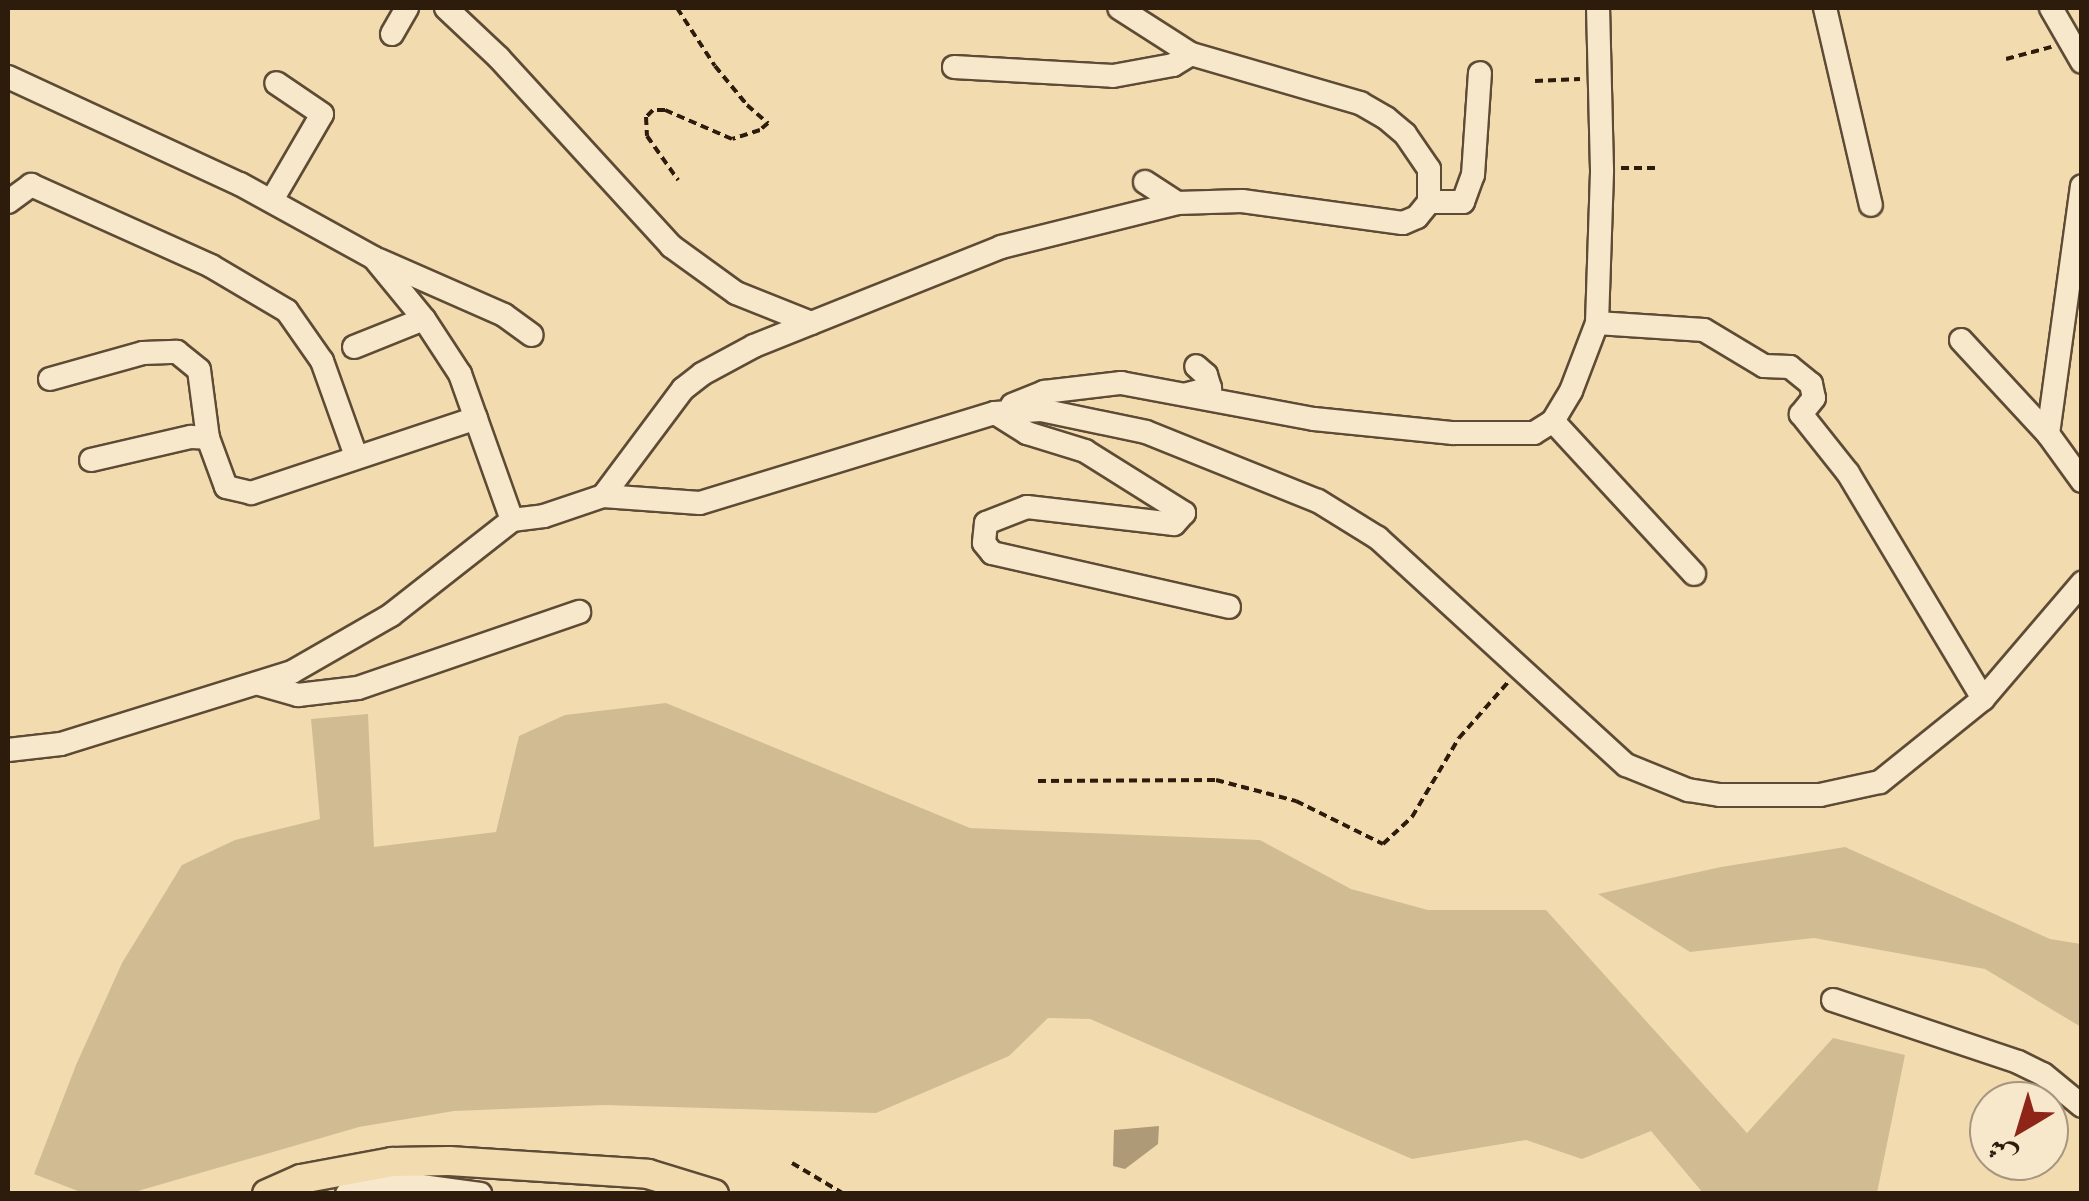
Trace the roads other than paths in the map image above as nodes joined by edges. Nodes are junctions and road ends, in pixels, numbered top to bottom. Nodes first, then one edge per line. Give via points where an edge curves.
1 (407, 8) edge
2 (446, 8) edge
3 (1119, 8) edge
4 (1598, 8) edge
5 (1825, 8) edge
6 (2051, 8) edge
7 (392, 34) dead end
8 (2076, 52) edge
9 (1191, 54) junction
10 (954, 67) dead end
11 (1480, 73) dead end
12 (8, 76) edge
13 (276, 83) dead end
14 (1145, 182) dead end
15 (2082, 186) edge
16 (272, 200) junction
17 (8, 202) edge
18 (1176, 202) junction
19 (1429, 202) junction
20 (1871, 205) dead end
21 (374, 258) junction
22 (424, 319) junction
23 (1596, 323) junction
24 (811, 324) junction
25 (532, 335) dead end
26 (1961, 340) dead end
27 (354, 347) dead end
28 (1196, 366) dead end
29 (50, 379) dead end
30 (1185, 395) junction
31 (996, 413) junction
32 (476, 418) junction
33 (1553, 421) junction
34 (2048, 434) junction
35 (208, 438) junction
36 (356, 456) junction
37 (91, 460) dead end
38 (2082, 480) edge
39 (603, 496) junction
40 (512, 520) junction
41 (1694, 574) dead end
42 (2082, 583) edge
43 (1229, 607) dead end
44 (579, 612) dead end
45 (258, 684) junction
46 (1983, 699) junction
47 (60, 744) junction
48 (8, 750) edge
49 (8, 768) edge
50 (1833, 1000) dead end
51 (2082, 1106) edge
52 (267, 1194) edge
53 (347, 1194) edge
54 (480, 1194) edge
55 (714, 1194) edge

1 - 7 street
2 - 24 street via 671,246 736,293
3 - 9 street
4 - 23 street via 1602,170
5 - 20 street
6 - 8 street
9 - 10 street via 1172,65 1113,76
9 - 19 street via 1360,103 1386,118 1429,169
11 - 19 street via 1473,175 1463,202
12 - 16 street
13 - 16 street via 322,114
14 - 18 street
15 - 34 street
16 - 21 street
17 - 36 street via 32,185 210,266 286,310 322,360
18 - 19 street via 1242,202 1403,222
18 - 24 street via 1001,247
21 - 22 street
21 - 25 street via 504,315
22 - 27 street
22 - 32 street via 460,374
23 - 33 street
23 - 46 street via 1704,330 1764,366 1790,367 1810,384 1814,398 1801,414 1848,473
24 - 39 street via 754,346 684,389
26 - 34 street
28 - 30 street via 1210,388
29 - 35 street via 142,352 176,352 200,370
30 - 31 street via 1121,383 1073,387
30 - 33 street via 1314,419 1452,433 1534,433
31 - 39 street via 700,503
31 - 43 street via 1028,433 1085,451 1184,513 1174,524 1027,507 986,522 984,544 992,553
31 - 46 street via 1040,410 1146,432 1318,501 1378,538 1626,764 1660,781 1720,796 1820,794 1880,782
32 - 36 street
32 - 40 street
33 - 41 street
34 - 38 street
35 - 36 street via 226,487 235,493
35 - 37 street
39 - 40 street
40 - 45 street via 391,616
42 - 46 street
44 - 45 street via 358,688 298,695
45 - 47 street
47 - 48 street
47 - 49 street
50 - 51 street via 2018,1062
52 - 55 main road via 374,1166 450,1161 630,1172
53 - 54 street via 399,1183

